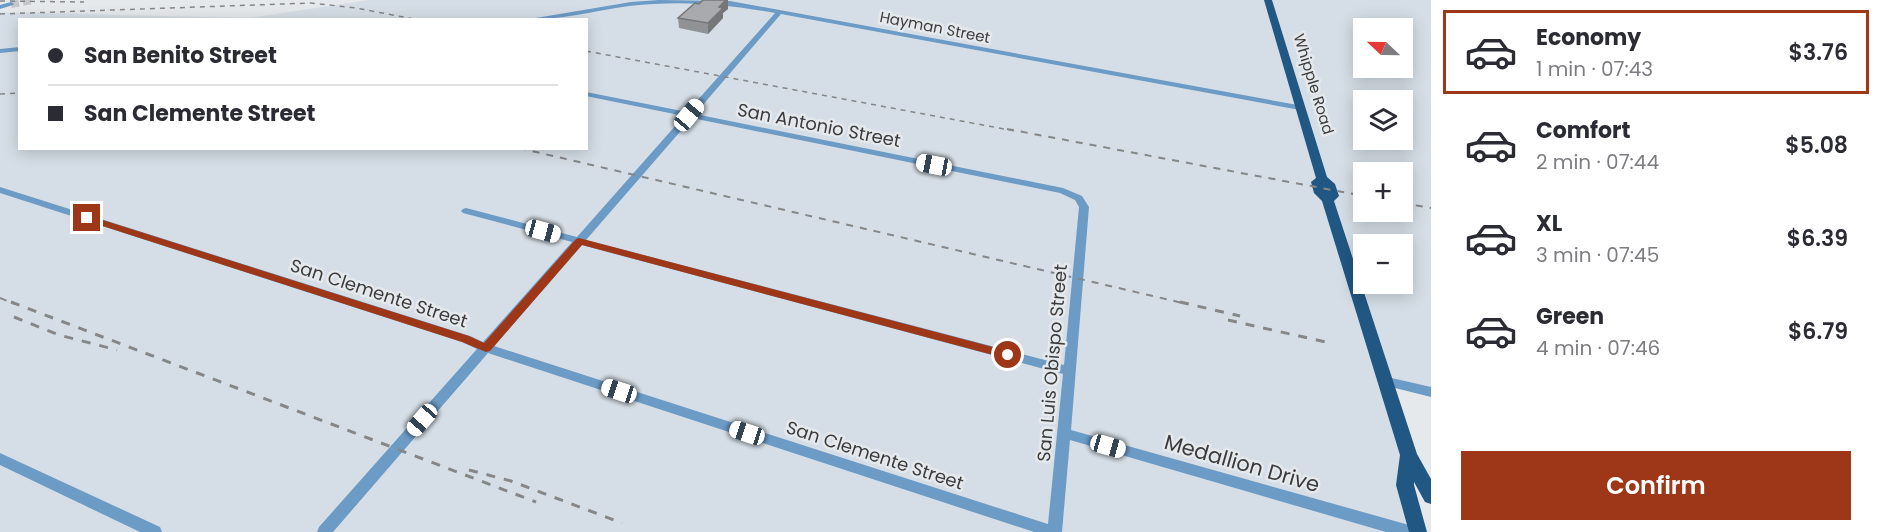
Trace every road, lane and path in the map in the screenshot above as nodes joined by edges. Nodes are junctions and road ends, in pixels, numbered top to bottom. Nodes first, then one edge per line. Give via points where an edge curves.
1 (1268, 0) edge
2 (11, 4) dead end
3 (0, 6) edge
4 (780, 12) junction
5 (540, 18) edge
6 (18, 49) edge
7 (0, 51) edge
8 (588, 94) edge
9 (1300, 108) junction
10 (689, 115) junction
11 (0, 190) edge
12 (1079, 198) joint
13 (466, 211) dead end
14 (579, 241) junction
15 (486, 348) junction
16 (1069, 371) junction
17 (1387, 382) junction
18 (1431, 392) edge
19 (1064, 433) junction
20 (1409, 455) junction
21 (0, 459) edge
22 (1431, 496) edge
23 (155, 532) edge
24 (324, 532) edge
25 (1054, 532) edge
26 (1409, 532) edge
27 (1419, 532) edge

1 - 9 main road, Whipple Road
2 - 3 street
4 - 5 street, Hayman Street via 684,0
4 - 9 street, Hayman Street
4 - 10 street
6 - 7 street
8 - 10 street, San Antonio Street
9 - 17 main road, Whipple Road via 1322,179 1317,182 1318,187 1328,200
10 - 12 street, San Antonio Street
10 - 14 street
11 - 15 street, San Clemente Street
12 - 16 street, San Luis Obispo Street via 1083,207
13 - 14 street
14 - 15 street
14 - 16 street
15 - 24 street
15 - 25 street, San Clemente Street
16 - 19 street, San Luis Obispo Street
17 - 18 street
17 - 20 main road, Whipple Road
19 - 25 street, San Luis Obispo Street
19 - 26 street, Medallion Drive
20 - 22 main road, Whipple Road
20 - 27 main road, Whipple Road via 1405,485
21 - 23 street

